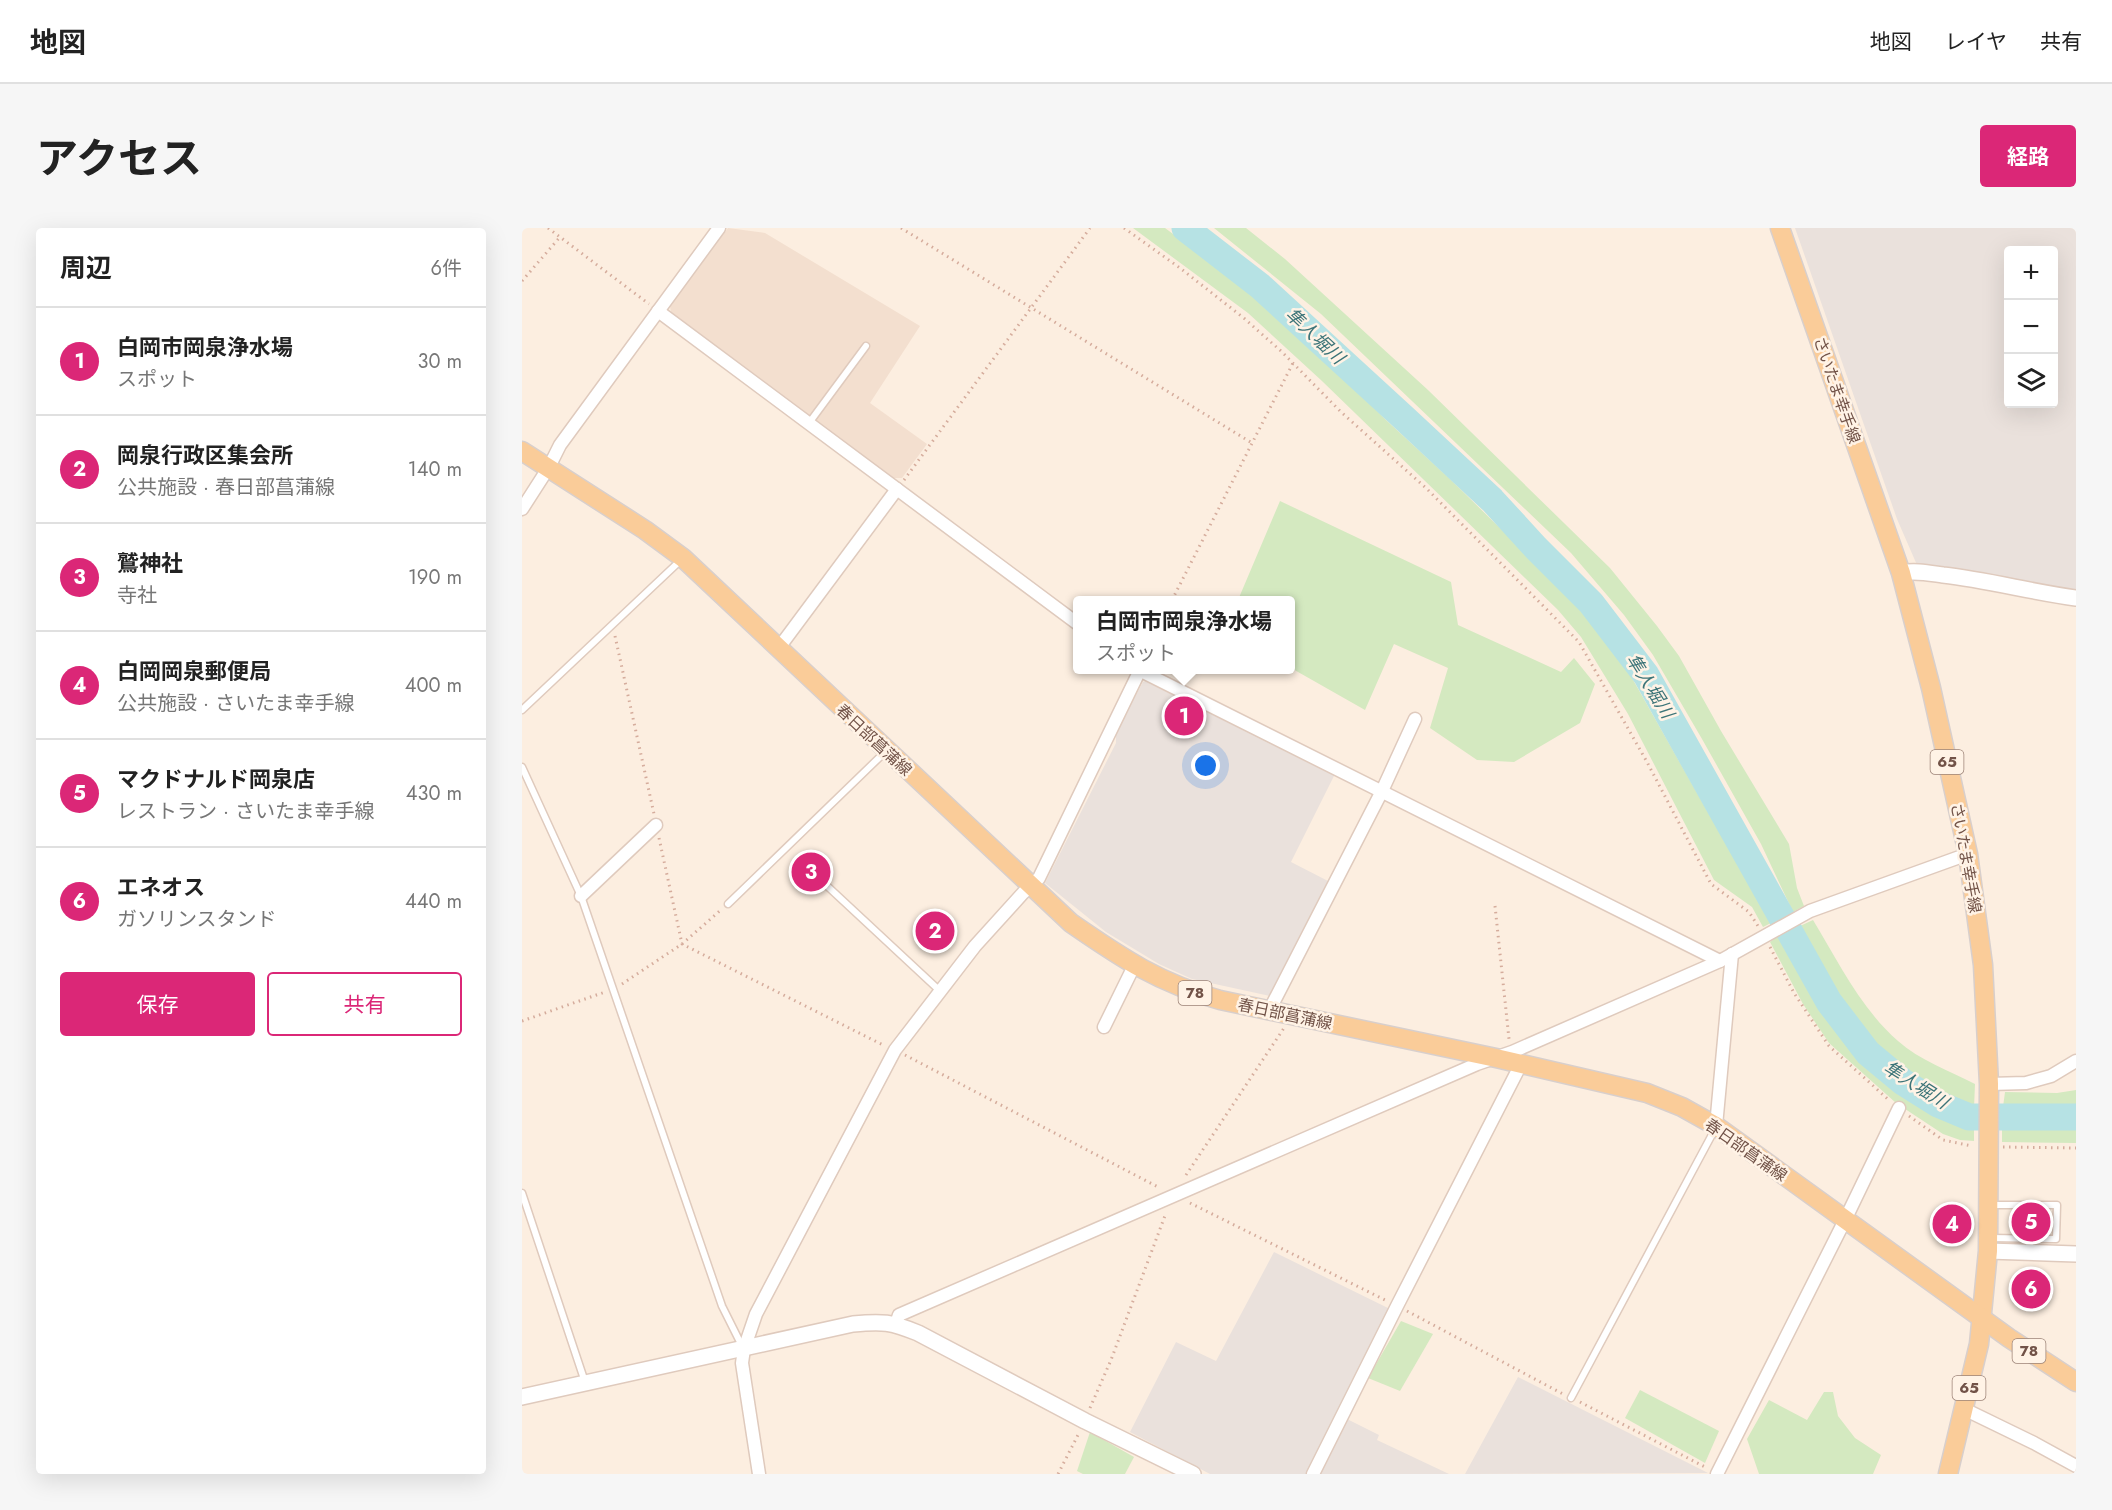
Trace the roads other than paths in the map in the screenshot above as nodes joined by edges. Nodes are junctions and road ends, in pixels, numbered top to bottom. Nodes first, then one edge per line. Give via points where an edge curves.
1 (719, 228) edge
2 (1780, 228) edge
3 (658, 311) junction
4 (866, 346) dead end
5 (808, 423) junction
6 (522, 451) edge
7 (549, 467) junction
8 (897, 489) junction
9 (522, 509) edge
10 (683, 558) junction
11 (1901, 573) junction
12 (2076, 598) edge
13 (1073, 621) edge
14 (778, 649) junction
15 (1138, 674) edge
16 (1148, 674) edge
17 (522, 710) edge
18 (1415, 719) dead end
19 (886, 751) junction
20 (522, 767) edge
21 (1382, 791) junction
22 (656, 825) road end
23 (1968, 854) junction
24 (825, 885) dead end
25 (1032, 887) junction
26 (581, 896) junction
27 (728, 904) road end
28 (1732, 954) junction
29 (1720, 961) junction
30 (1134, 966) junction
31 (940, 991) junction
32 (1269, 1011) junction
33 (1104, 1027) dead end
34 (1510, 1058) junction
35 (2076, 1061) edge
36 (1989, 1084) junction
37 (1899, 1108) road end
38 (1716, 1126) junction
39 (522, 1193) edge
40 (1988, 1205) junction
41 (1845, 1220) junction
42 (1988, 1245) junction
43 (2076, 1254) edge
44 (1982, 1319) junction
45 (896, 1324) junction
46 (744, 1349) junction
47 (585, 1382) junction
48 (2076, 1382) edge
49 (522, 1397) edge
50 (1571, 1398) road end
51 (1964, 1409) junction
52 (2076, 1466) edge
53 (759, 1474) edge
54 (1193, 1474) edge
55 (1313, 1474) edge
56 (1718, 1474) edge
57 (1948, 1474) edge

1 - 3 street
2 - 11 main road, さいたま幸手線 / 65
3 - 5 street
3 - 7 street via 560,444
4 - 5 lane
5 - 8 street
6 - 7 main road, 春日部菖蒲線 / 78
7 - 9 street
7 - 10 main road, 春日部菖蒲線 / 78
8 - 13 street
8 - 14 street
10 - 14 main road, 春日部菖蒲線 / 78
10 - 17 lane
11 - 12 street via 1965,578
11 - 23 main road, さいたま幸手線 / 65
14 - 19 main road, 春日部菖蒲線 / 78
15 - 25 street
16 - 21 street
18 - 21 street
19 - 25 main road, 春日部菖蒲線 / 78
19 - 27 lane
20 - 26 lane
21 - 29 street
21 - 32 street
22 - 26 street
23 - 28 street via 1810,911
23 - 36 main road, さいたま幸手線 / 65 via 1983,965
24 - 31 lane
25 - 30 main road, 春日部菖蒲線 / 78 via 1071,923
25 - 31 street via 975,946
26 - 46 lane via 722,1306
28 - 29 street
28 - 38 street
29 - 34 street
30 - 32 main road, 春日部菖蒲線 / 78 via 1191,992
30 - 33 street
31 - 46 street via 895,1050 756,1314
32 - 34 main road, 春日部菖蒲線 / 78
34 - 38 main road, 春日部菖蒲線 / 78 via 1647,1094
34 - 45 street via 1477,1064 1173,1195 899,1315
34 - 55 street via 1397,1306
35 - 36 street via 2051,1076 2026,1083
36 - 40 main road, さいたま幸手線 / 65
37 - 41 street
38 - 41 main road, 春日部菖蒲線 / 78
38 - 50 lane
39 - 47 lane
40 - 42 main road, さいたま幸手線 / 65
40 - 42 lane via 2057,1205 2056,1239
41 - 44 main road, 春日部菖蒲線 / 78
41 - 56 street
42 - 43 street
42 - 44 main road, さいたま幸手線 / 65
44 - 48 main road, 春日部菖蒲線 / 78
44 - 51 main road, さいたま幸手線 / 65
45 - 46 street via 854,1324
45 - 54 street
46 - 47 street
46 - 53 street via 742,1363
47 - 49 street
51 - 52 street
51 - 57 main road, さいたま幸手線 / 65

